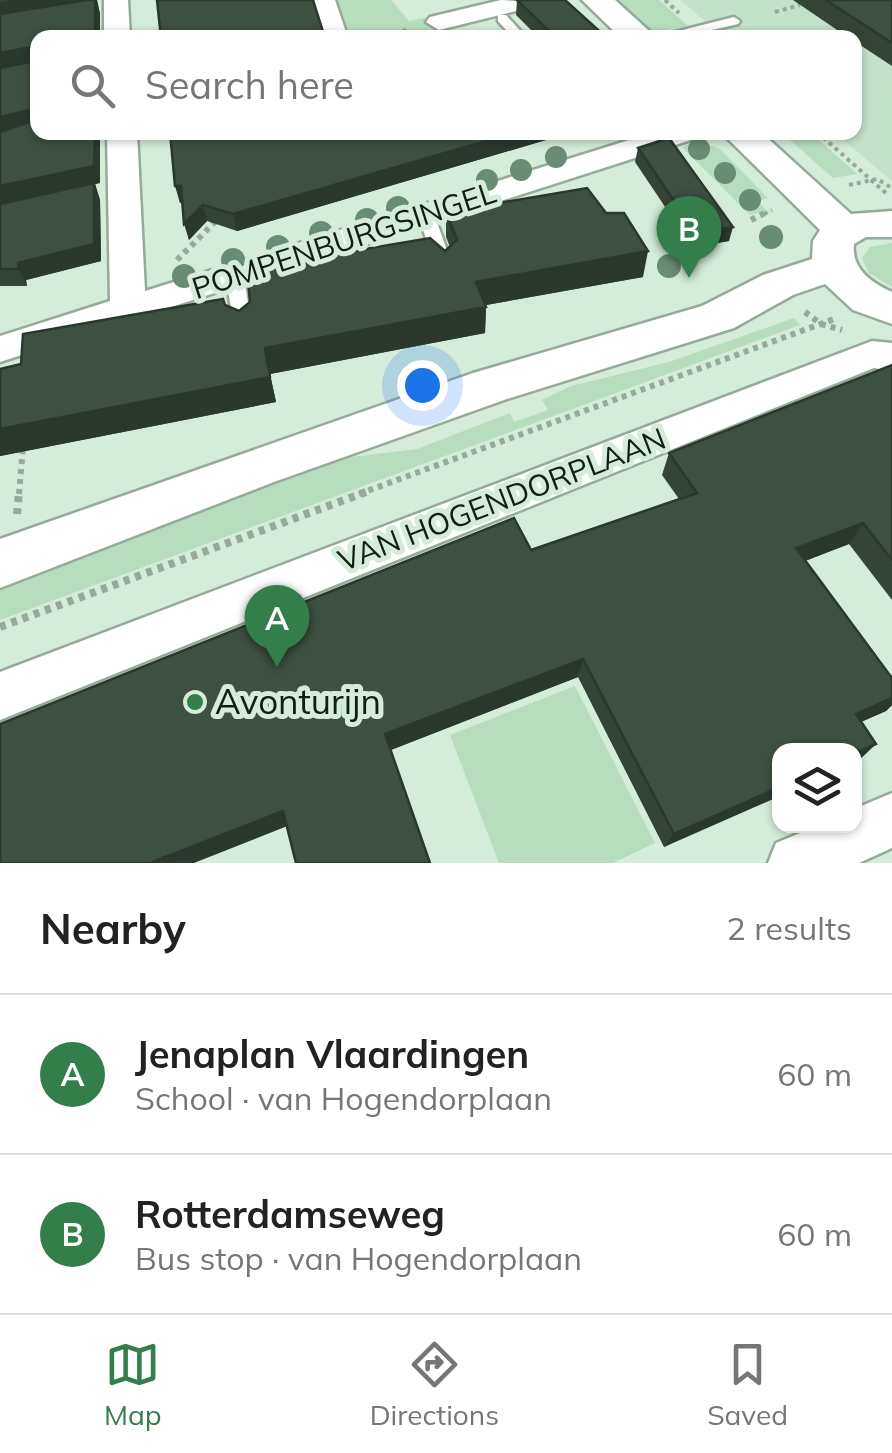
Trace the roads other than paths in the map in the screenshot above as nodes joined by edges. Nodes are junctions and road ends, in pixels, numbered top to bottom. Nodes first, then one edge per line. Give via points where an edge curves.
1 (323, 0) edge
2 (597, 0) edge
3 (110, 4) edge
4 (496, 9) edge
5 (734, 20) dead end
6 (436, 21) edge
7 (115, 30) edge
8 (332, 30) edge
9 (514, 30) edge
10 (632, 30) edge
11 (691, 30) edge
12 (121, 140) edge
13 (667, 140) edge
14 (747, 140) edge
15 (776, 140) edge
16 (426, 214) junction
17 (865, 258) edge
18 (444, 266) edge
19 (235, 276) junction
20 (128, 311) junction
21 (243, 328) edge
22 (0, 349) edge
23 (892, 357) edge
24 (256, 467) junction
25 (9, 528) edge
26 (0, 564) edge
27 (0, 696) edge
28 (892, 820) edge
29 (796, 863) edge

1 - 8 street
2 - 10 street
3 - 7 street
4 - 6 street
4 - 9 lane
5 - 11 lane
12 - 20 street via 112,189
13 - 16 street, POMPENBURGSINGEL via 578,175
14 - 17 street
15 - 17 street
16 - 18 lane
16 - 19 street, POMPENBURGSINGEL
17 - 24 street via 799,307 724,315
19 - 20 street, POMPENBURGSINGEL
19 - 21 lane
20 - 22 street, POMPENBURGSINGEL
23 - 27 street, VAN HOGENDORPLAAN via 872,354
24 - 25 street
24 - 26 street
28 - 29 street

